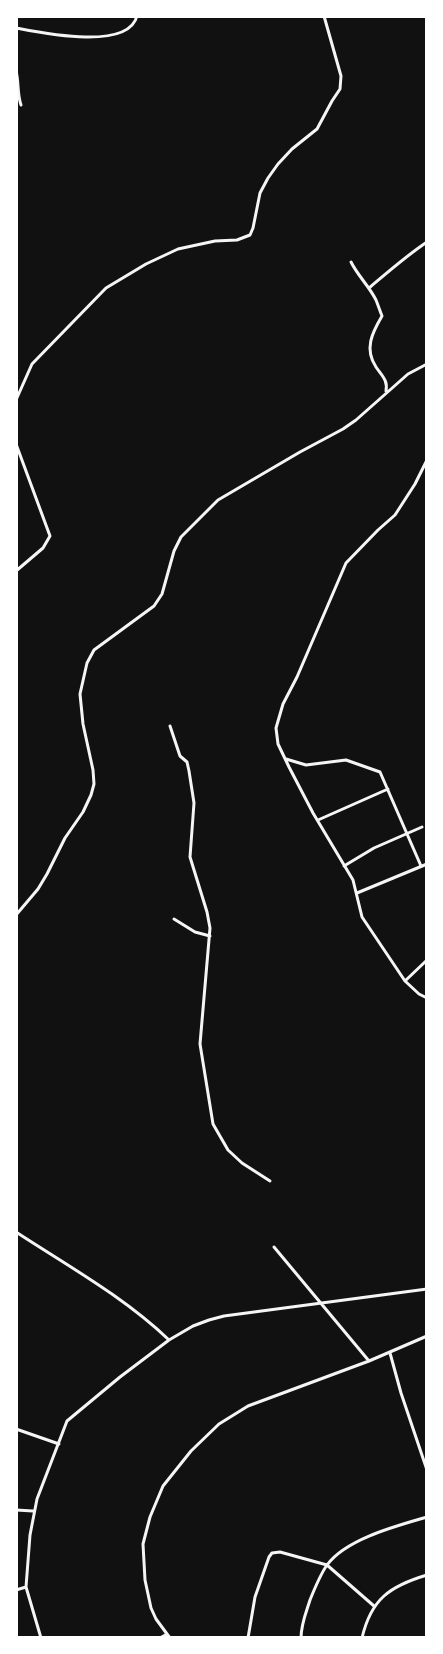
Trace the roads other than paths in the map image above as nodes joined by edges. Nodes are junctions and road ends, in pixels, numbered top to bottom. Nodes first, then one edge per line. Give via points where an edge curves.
1 (137, 16) edge
2 (324, 16) edge
3 (16, 28) edge
4 (16, 71) edge
5 (20, 105) dead end
6 (427, 242) edge
7 (351, 262) dead end
8 (368, 288) junction
9 (427, 364) edge
10 (386, 392) junction
11 (16, 400) edge
12 (16, 444) edge
13 (427, 460) edge
14 (16, 571) edge
15 (170, 726) dead end
16 (285, 759) junction
17 (388, 789) junction
18 (318, 820) junction
19 (422, 827) dead end
20 (408, 832) junction
21 (427, 864) edge
22 (344, 866) junction
23 (421, 866) junction
24 (357, 893) junction
25 (16, 915) edge
26 (174, 919) dead end
27 (210, 936) junction
28 (427, 960) edge
29 (405, 981) junction
30 (427, 998) edge
31 (270, 1181) dead end
32 (16, 1232) edge
33 (274, 1247) dead end
34 (427, 1289) edge
35 (322, 1304) junction
36 (427, 1336) edge
37 (169, 1340) junction
38 (390, 1353) junction
39 (369, 1362) junction
40 (16, 1429) edge
41 (58, 1444) junction
42 (427, 1470) edge
43 (16, 1510) edge
44 (34, 1511) junction
45 (427, 1517) edge
46 (327, 1565) junction
47 (427, 1575) edge
48 (26, 1587) junction
49 (16, 1590) edge
50 (374, 1606) junction
51 (168, 1636) edge
52 (41, 1638) edge
53 (160, 1638) edge
54 (248, 1638) edge
55 (301, 1638) edge
56 (362, 1638) edge

1 - 3 street via 130,28 104,36 67,36
2 - 11 street via 341,76 340,89 317,129 292,149 268,178 260,193 250,235 237,240 178,248 106,288 32,364
4 - 5 street
6 - 8 street
7 - 8 street
8 - 10 street via 382,316 371,335 370,353 386,380
9 - 10 street
10 - 25 street via 343,429 218,500 181,537 162,594 154,606 94,650 87,663 80,694 82,724 93,770 92,794 48,874
12 - 14 street via 50,536 43,548
13 - 16 street via 395,515 346,563 278,716 278,744
15 - 27 street via 180,756 187,762 192,784 194,803 190,857 207,912
16 - 17 street via 306,765 346,760 380,772
16 - 18 street
17 - 18 street
17 - 20 street
18 - 22 street
19 - 20 street
20 - 22 street
20 - 23 street
21 - 23 street
22 - 24 street
23 - 24 street
24 - 29 street via 362,917
26 - 27 street via 195,932
27 - 31 street via 200,1044 213,1124 228,1150
28 - 29 street
29 - 30 street
32 - 37 street via 124,1303
33 - 35 street
34 - 35 street
35 - 37 street via 224,1316 193,1326
35 - 39 street
36 - 38 street
37 - 41 street via 67,1421
38 - 39 street
38 - 42 street
39 - 51 street via 237,1412 207,1435 170,1476 150,1517 143,1544 151,1608
40 - 41 street
41 - 44 street
43 - 44 street
44 - 48 street
45 - 46 street via 376,1532
46 - 50 street
46 - 54 street via 280,1552 272,1553 255,1597
46 - 55 street via 312,1596 301,1628
47 - 50 street via 385,1594
48 - 49 street
48 - 52 street
50 - 56 street
51 - 53 street

